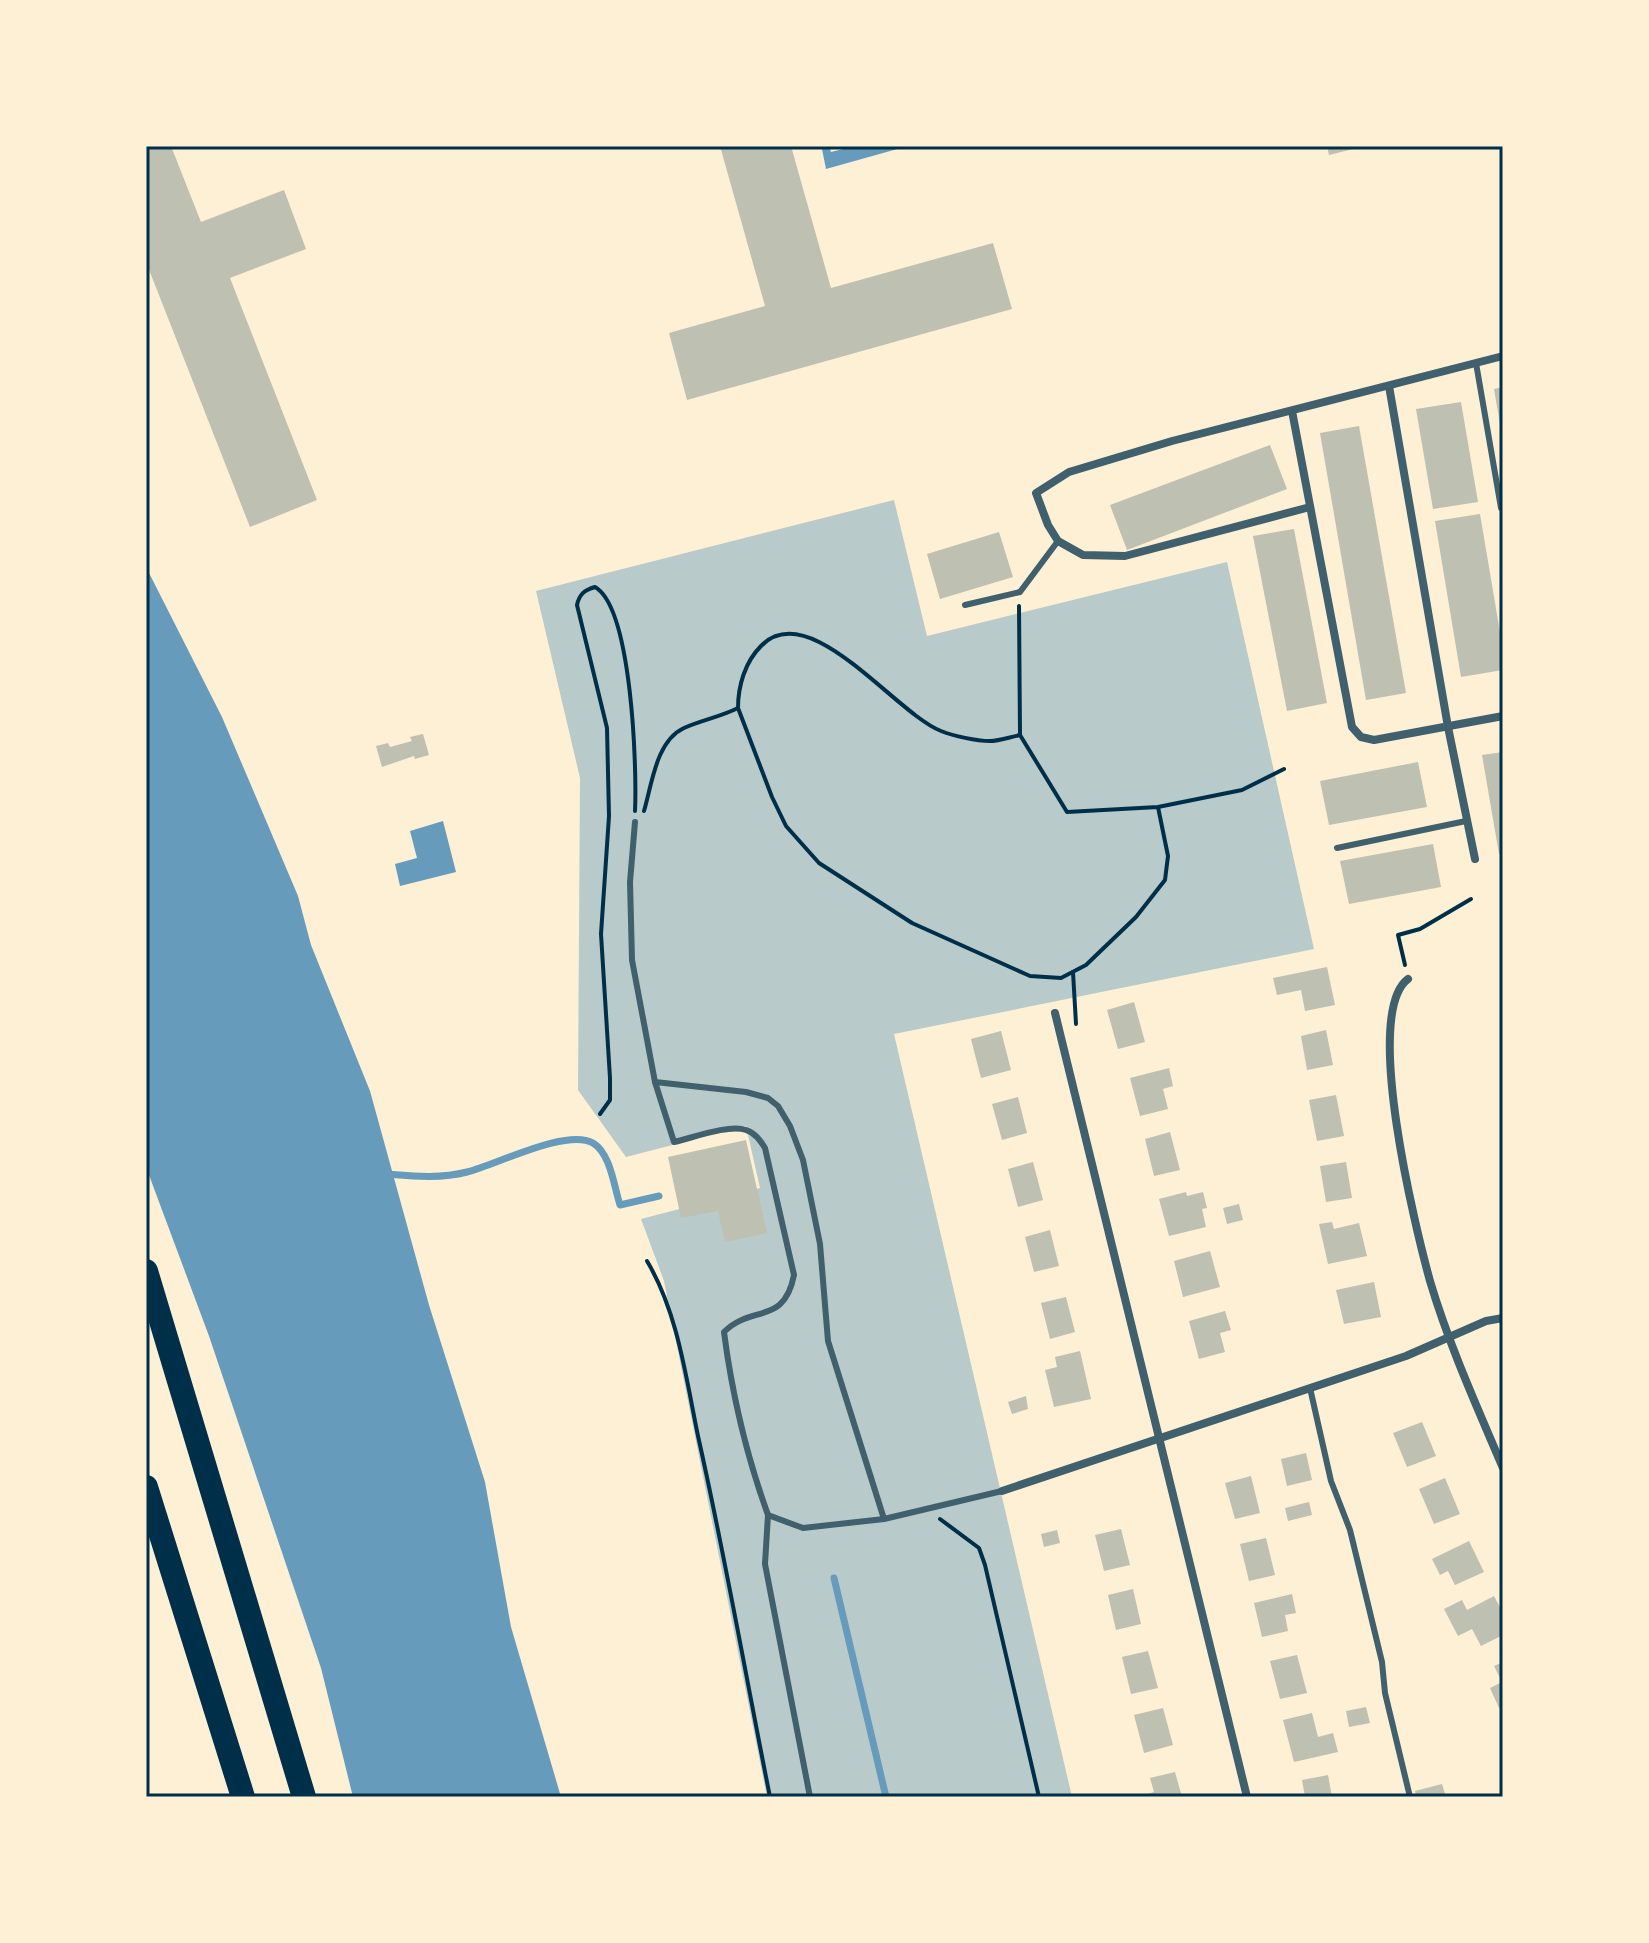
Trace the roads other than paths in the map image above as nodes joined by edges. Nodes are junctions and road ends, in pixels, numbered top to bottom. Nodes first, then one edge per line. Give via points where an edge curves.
1 (1503, 356) edge
2 (1476, 363) junction
3 (1389, 386) junction
4 (1292, 411) junction
5 (1310, 507) junction
6 (1501, 508) dead end
7 (1058, 541) junction
8 (965, 605) dead end
9 (1503, 716) edge
10 (1448, 727) junction
11 (1466, 821) junction
12 (635, 822) road end
13 (1337, 848) dead end
14 (1475, 859) dead end
15 (1408, 979) road end
16 (1055, 1013) dead end
17 (655, 1082) junction
18 (146, 1271) edge
19 (1503, 1318) edge
20 (1451, 1337) junction
21 (1310, 1388) junction
22 (1159, 1438) junction
23 (1503, 1468) edge
24 (146, 1487) edge
25 (1002, 1491) joint
26 (768, 1515) junction
27 (884, 1519) junction
28 (243, 1797) edge
29 (304, 1797) edge
30 (810, 1797) edge
31 (1247, 1797) edge
32 (1410, 1797) edge

1 - 2 street
2 - 3 street
2 - 6 lane
3 - 4 street
3 - 10 street
4 - 5 street
4 - 7 street via 1069,472 1036,493
5 - 7 street via 1125,556 1083,555
5 - 10 street via 1352,727 1361,737 1374,740
7 - 8 lane via 1020,592
9 - 10 street
10 - 11 street
11 - 13 lane
11 - 14 street
12 - 17 lane via 632,960
15 - 20 street via 1394,1004 1390,1029 1400,1155 1431,1282
16 - 22 street
17 - 26 lane via 674,1142 744,1128 765,1148 794,1275 790,1293 784,1303 735,1322 724,1332 728,1366
17 - 27 lane via 768,1098 790,1126 803,1160 820,1244 828,1341
18 - 29 highway
19 - 20 street
20 - 21 street
20 - 23 street
21 - 22 street
21 - 32 lane via 1331,1481 1350,1530
22 - 25 street
22 - 31 street
24 - 28 highway
25 - 27 lane
26 - 27 lane via 803,1528
26 - 30 lane via 765,1564

